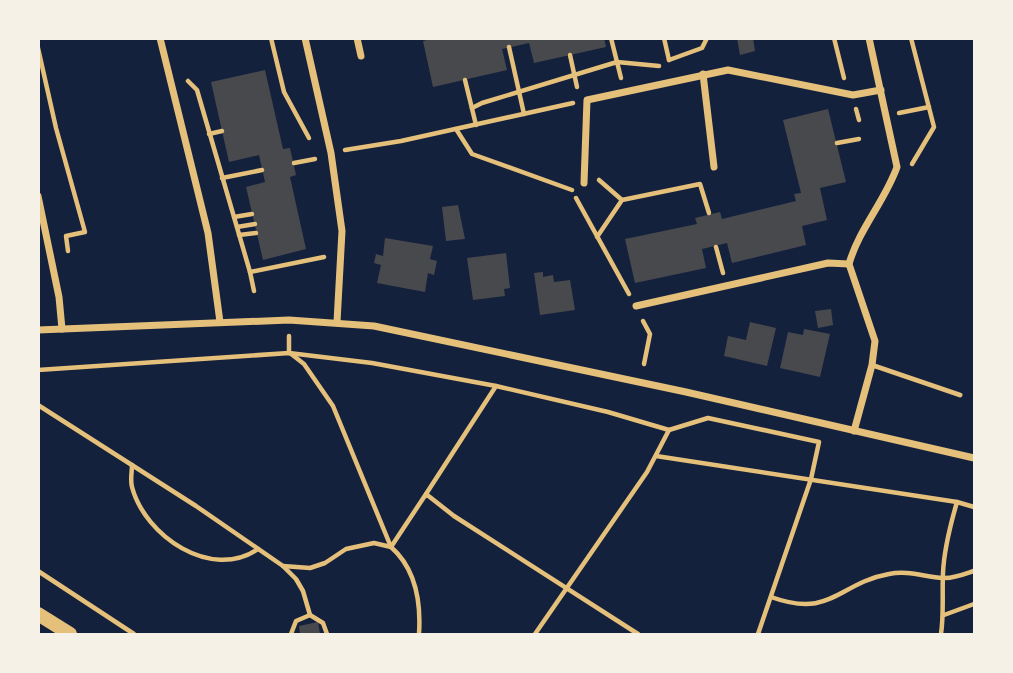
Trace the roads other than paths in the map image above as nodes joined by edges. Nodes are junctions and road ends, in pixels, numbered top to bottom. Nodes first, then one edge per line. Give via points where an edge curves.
1 (159, 38) edge
2 (305, 38) edge
3 (357, 38) edge
4 (869, 38) edge
5 (361, 56) dead end
6 (704, 74) junction
7 (881, 90) junction
8 (715, 167) dead end
9 (584, 183) dead end
10 (38, 196) edge
11 (849, 264) junction
12 (636, 306) road end
13 (220, 322) junction
14 (337, 323) junction
15 (62, 329) junction
16 (38, 330) edge
17 (872, 365) junction
18 (960, 395) dead end
19 (854, 431) junction
20 (975, 458) edge
21 (38, 614) edge
22 (70, 635) edge

1 - 13 street via 208,233
2 - 14 street via 331,153 342,231
3 - 5 street
4 - 7 street
6 - 7 street via 728,70 853,95
6 - 8 street
6 - 9 street via 584,101
7 - 11 street via 897,167
10 - 15 street
11 - 12 street via 828,263
11 - 17 street via 875,341
13 - 14 street
13 - 15 street
14 - 19 street via 412,333
15 - 16 street
17 - 18 lane
17 - 19 street
19 - 20 street
21 - 22 main road

